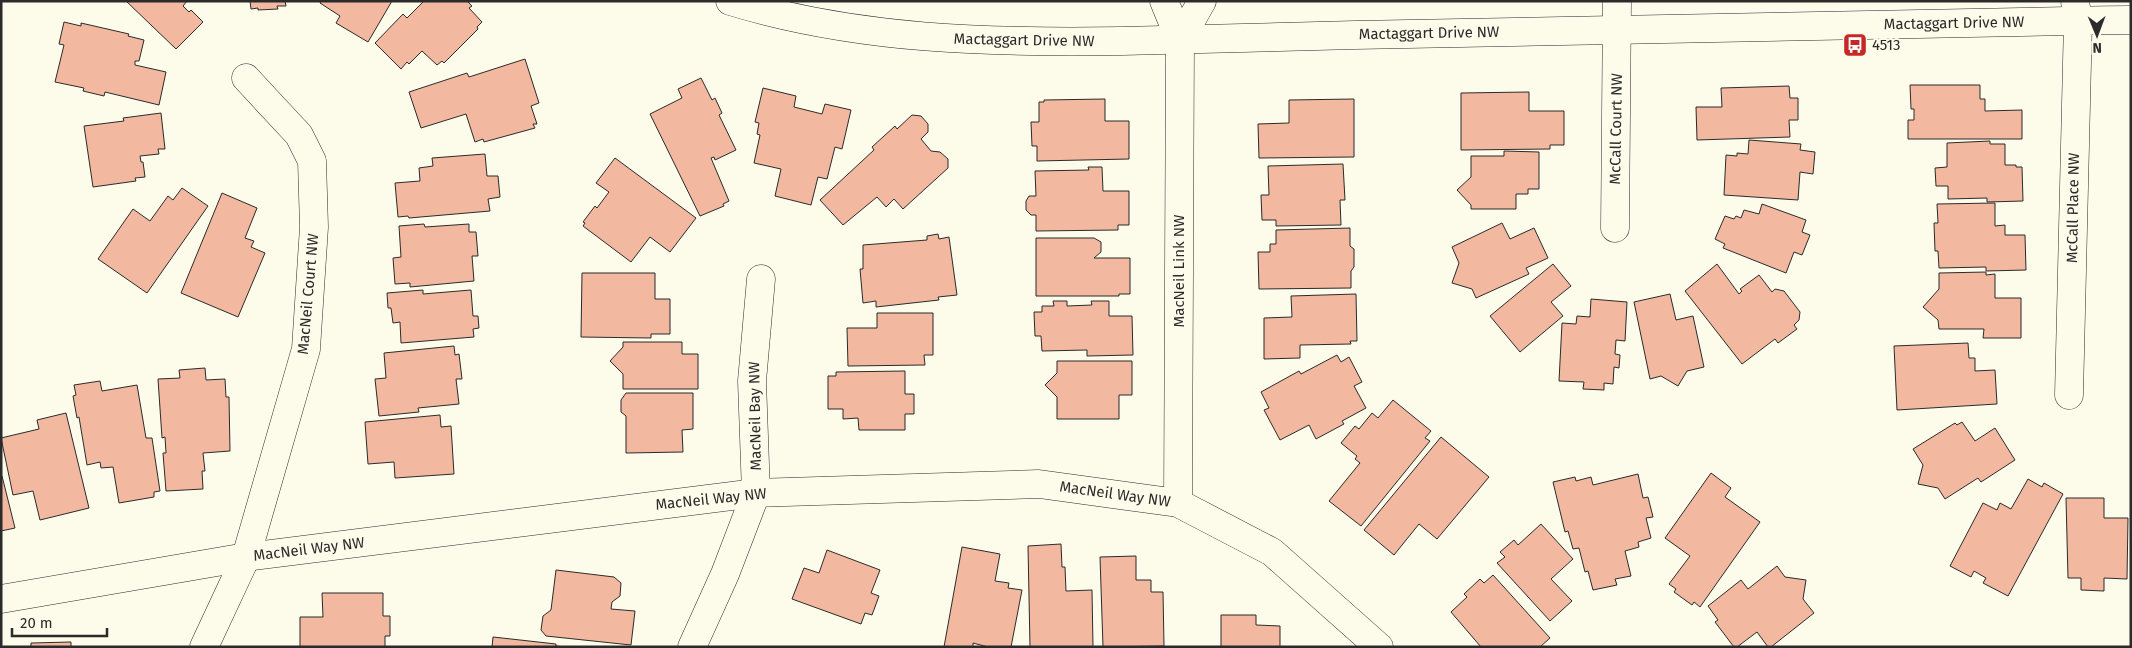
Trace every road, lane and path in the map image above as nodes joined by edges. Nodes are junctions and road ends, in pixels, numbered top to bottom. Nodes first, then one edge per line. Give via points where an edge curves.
1 (730, 1) edge
2 (1164, 1) edge
3 (1202, 1) edge
4 (1617, 1) edge
5 (2077, 11) edge
6 (2131, 20) edge
7 (1618, 29) junction
8 (1180, 40) junction
9 (246, 78) dead end
10 (1615, 228) dead end
11 (761, 280) dead end
12 (2069, 395) dead end
13 (756, 493) junction
14 (1178, 503) junction
15 (246, 557) junction
16 (1, 599) edge
17 (204, 647) edge
18 (692, 647) edge
19 (1379, 647) edge

1 - 8 street, Mactaggart Drive NW via 809,21 881,34 1003,41
2 - 8 street
3 - 8 street
4 - 7 street, McCall Court NW
5 - 6 street, Mactaggart Drive NW
5 - 7 street, Mactaggart Drive NW
5 - 12 street, McCall Place NW
7 - 8 street, Mactaggart Drive NW
7 - 10 street, McCall Court NW
8 - 14 street, MacNeil Link NW
9 - 15 street, MacNeil Court NW via 299,135 312,162 314,227 306,349
11 - 13 street, MacNeil Bay NW via 752,380
13 - 14 street, MacNeil Way NW via 1038,484
13 - 15 street, MacNeil Way NW
13 - 18 street
14 - 19 street, MacNeil Way NW via 1272,552
15 - 16 street, MacNeil Way NW
15 - 17 street, MacNeil Court NW

